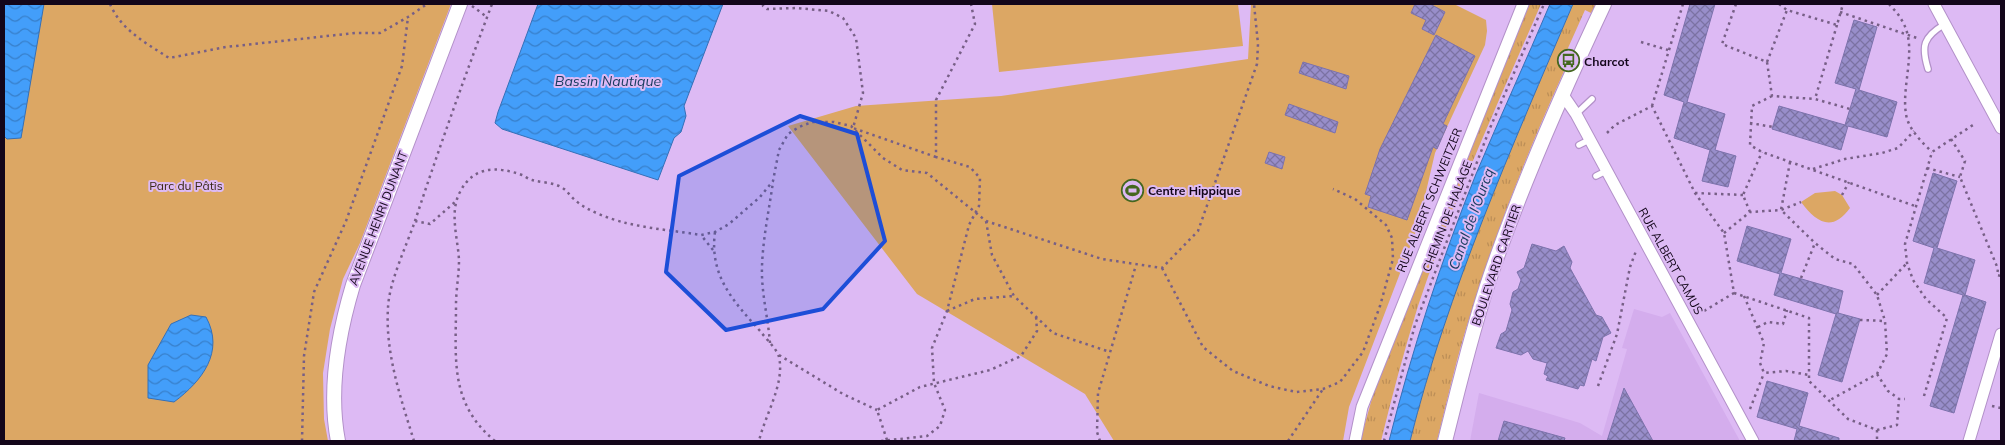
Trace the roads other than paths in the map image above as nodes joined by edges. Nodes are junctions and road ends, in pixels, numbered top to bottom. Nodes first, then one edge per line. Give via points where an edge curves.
1 (460, 4) edge
2 (1523, 4) edge
3 (1604, 4) edge
4 (1934, 4) edge
5 (1945, 24) junction
6 (1928, 69) dead end
7 (1563, 95) junction
8 (1592, 99) dead end
9 (1576, 114) junction
10 (2001, 128) edge
11 (2001, 334) edge
12 (338, 441) edge
13 (1355, 441) edge
14 (1445, 441) edge
15 (1753, 441) edge
16 (1969, 441) edge

1 - 12 street, AVENUE HENRI DUNANT via 352,285 335,371
2 - 13 street, RUE ALBERT SCHWEITZER via 1362,407
3 - 7 street, BOULEVARD CARTIER
4 - 5 street
5 - 6 lane via 1928,36 1923,50
5 - 10 street
7 - 9 street, RUE ALBERT CAMUS
7 - 14 street, BOULEVARD CARTIER via 1535,157 1489,278
8 - 9 lane
9 - 15 street, RUE ALBERT CAMUS via 1584,143 1623,212 1641,236
11 - 16 street

